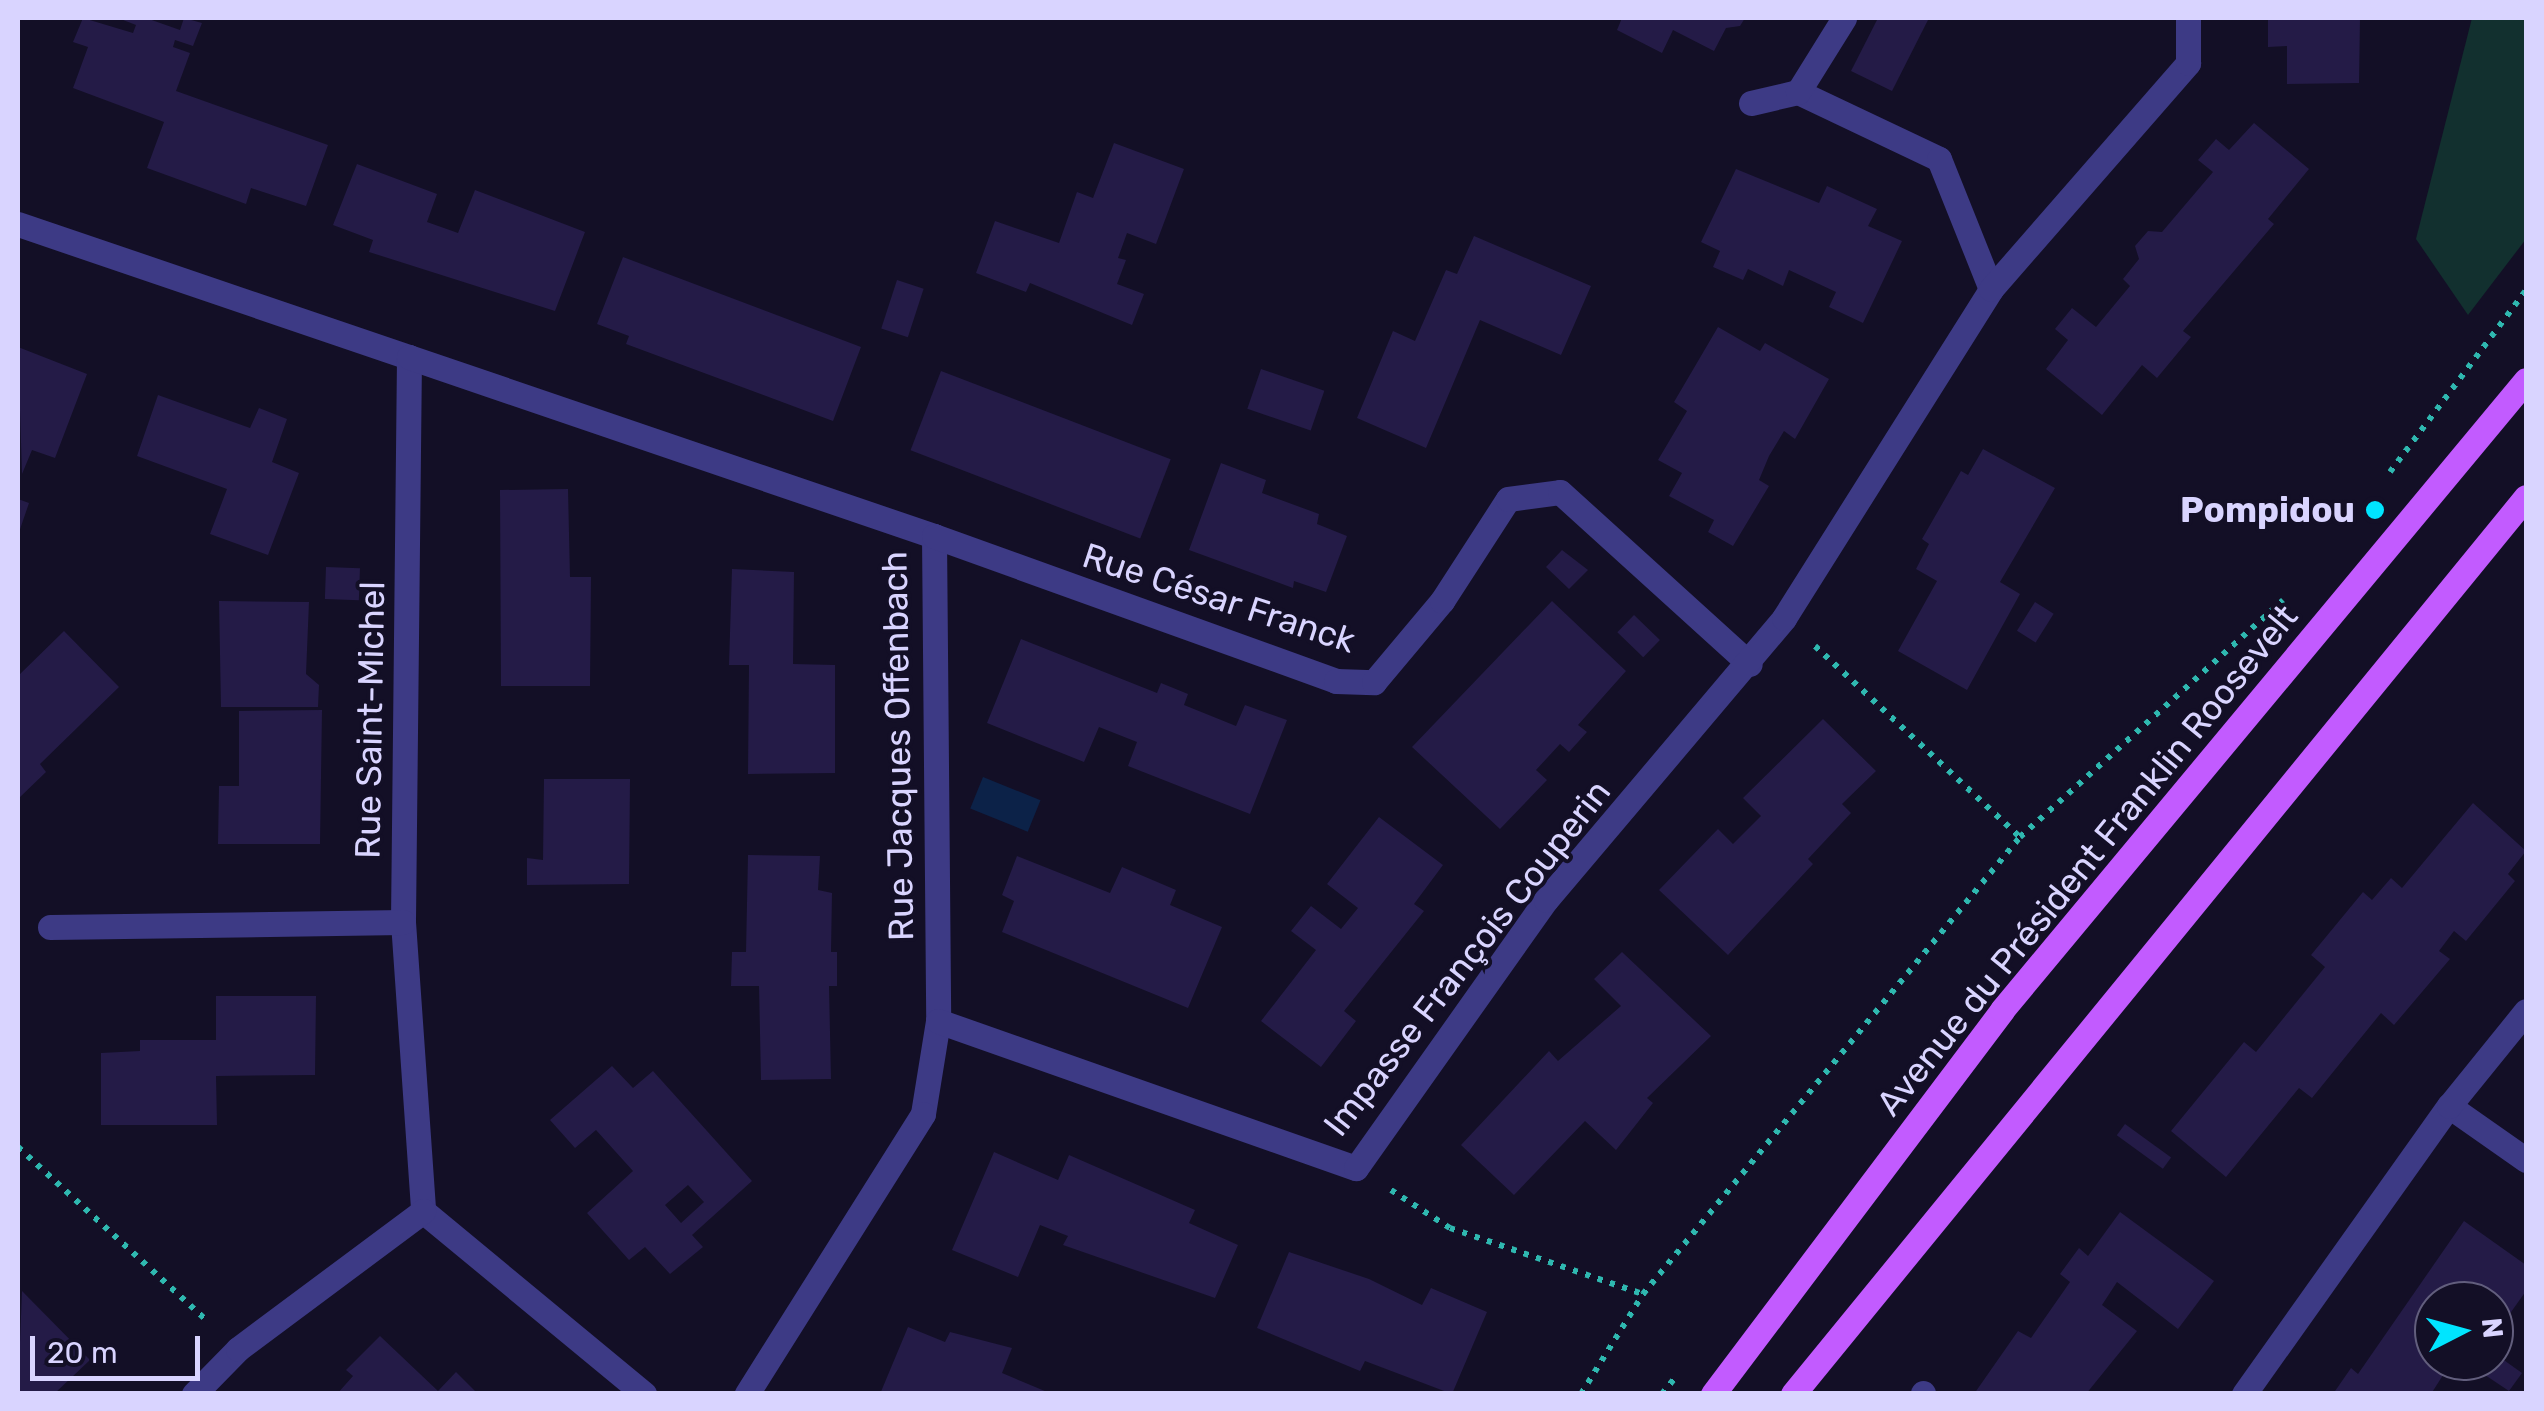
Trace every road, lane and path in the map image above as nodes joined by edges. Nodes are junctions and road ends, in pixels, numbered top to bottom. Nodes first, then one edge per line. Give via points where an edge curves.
1 (1844, 18) edge
2 (2188, 18) edge
3 (1798, 92) junction
4 (1751, 103) dead end
5 (18, 224) edge
6 (1991, 288) junction
7 (2526, 290) edge
8 (410, 357) junction
9 (2526, 380) edge
10 (2382, 483) dead end
11 (2526, 498) edge
12 (934, 536) junction
13 (2300, 586) dead end
14 (1784, 618) junction
15 (1750, 664) junction
16 (2020, 837) junction
17 (402, 922) junction
18 (50, 926) dead end
19 (2526, 1011) edge
20 (938, 1022) junction
21 (2449, 1106) junction
22 (18, 1147) edge
23 (2526, 1160) edge
24 (1356, 1168) junction
25 (422, 1211) junction
26 (1642, 1294) junction
27 (238, 1349) junction
28 (194, 1394) edge
29 (644, 1394) edge
30 (747, 1394) edge
31 (1581, 1394) edge
32 (1713, 1394) edge
33 (1793, 1394) edge
34 (2244, 1394) edge

1 - 3 street
2 - 6 street, Impasse François Couperin via 2188,63
3 - 4 street
3 - 6 street via 1939,159
5 - 8 street
6 - 14 street, Impasse François Couperin
7 - 10 path
8 - 12 street, Rue Jacques Offenbach
8 - 17 street, Rue Saint-Michel
9 - 32 main road, Avenue du Président Franklin Roosevelt via 2002,1010
11 - 33 main road
12 - 15 street, Rue César Franck via 1336,681 1374,682 1442,601 1508,498 1560,492
12 - 20 street, Rue Jacques Offenbach
13 - 16 path
14 - 15 street, Impasse François Couperin
14 - 16 path
15 - 24 street, Impasse François Couperin via 1546,900
16 - 26 path
17 - 18 street
17 - 25 street, Rue Saint-Michel
19 - 21 street
20 - 24 street, Impasse François Couperin
20 - 30 street, Rue Jacques Offenbach via 923,1114
21 - 23 street
21 - 34 street
22 - 27 path
24 - 26 path via 1450,1228
25 - 27 street
25 - 29 street
26 - 31 path
27 - 28 street

